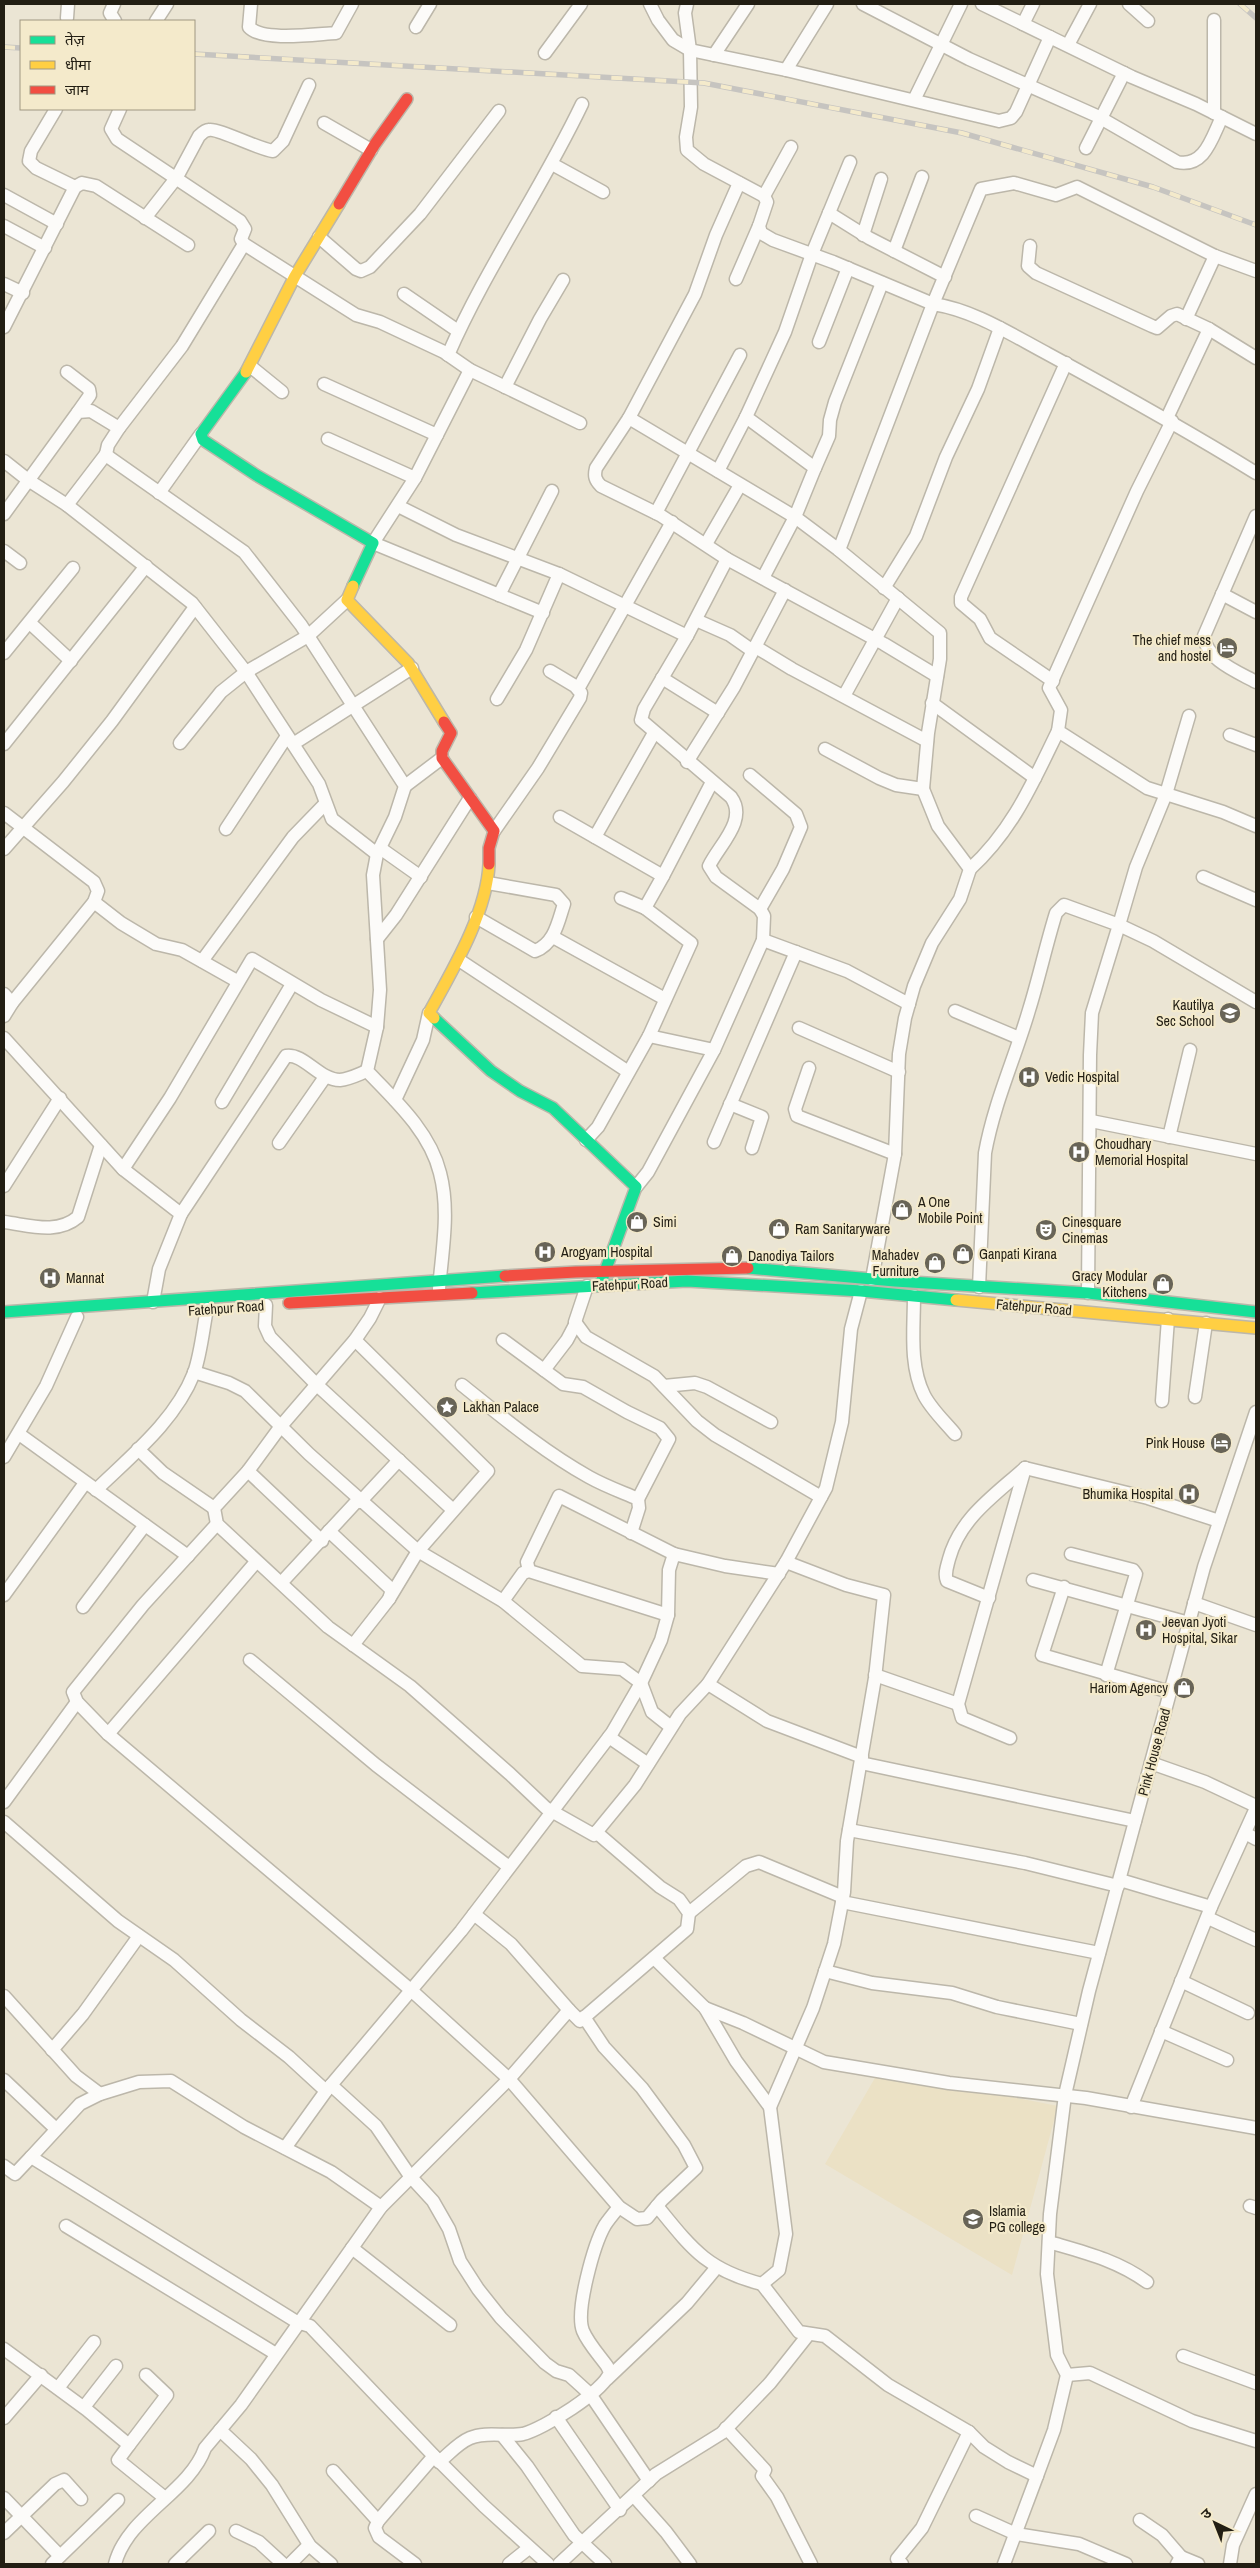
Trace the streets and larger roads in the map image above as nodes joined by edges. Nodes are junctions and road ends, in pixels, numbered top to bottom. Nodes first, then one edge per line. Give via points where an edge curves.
1 (68, 4) edge
2 (114, 4) edge
3 (167, 4) edge
4 (251, 4) edge
5 (352, 4) edge
6 (430, 4) edge
7 (581, 4) edge
8 (650, 4) edge
9 (687, 4) edge
10 (748, 4) edge
11 (827, 4) edge
12 (863, 4) edge
13 (961, 4) edge
14 (982, 4) edge
15 (1033, 4) edge
16 (1090, 4) edge
17 (1129, 4) edge
18 (67, 18) dead end
19 (114, 20) edge
20 (157, 20) edge
21 (1214, 20) dead end
22 (1148, 21) dead end
23 (1023, 24) junction
24 (416, 27) dead end
25 (1050, 37) junction
26 (941, 44) junction
27 (1068, 45) junction
28 (690, 50) junction
29 (545, 53) dead end
30 (714, 55) junction
31 (786, 70) junction
32 (1124, 74) junction
33 (1028, 84) junction
34 (309, 85) dead end
35 (407, 99) dead end
36 (914, 100) junction
37 (582, 104) dead end
38 (55, 110) edge
39 (120, 110) edge
40 (499, 112) dead end
41 (1218, 115) junction
42 (1100, 117) junction
43 (324, 124) dead end
44 (1256, 134) edge
45 (791, 147) dead end
46 (1086, 148) dead end
47 (371, 150) junction
48 (850, 162) dead end
49 (552, 164) junction
50 (177, 177) junction
51 (922, 177) dead end
52 (881, 180) dead end
53 (739, 183) junction
54 (75, 187) junction
55 (602, 192) dead end
56 (4, 195) edge
57 (764, 196) junction
58 (829, 213) junction
59 (145, 218) junction
60 (57, 224) junction
61 (4, 226) edge
62 (759, 226) junction
63 (863, 235) junction
64 (319, 237) junction
65 (244, 244) junction
66 (188, 245) dead end
67 (1030, 246) dead end
68 (45, 248) junction
69 (894, 251) junction
70 (812, 254) junction
71 (1214, 256) junction
72 (848, 268) junction
73 (1256, 271) edge
74 (295, 276) junction
75 (945, 276) junction
76 (736, 279) dead end
77 (563, 280) dead end
78 (882, 282) junction
79 (4, 284) edge
80 (22, 293) junction
81 (404, 294) dead end
82 (933, 304) junction
83 (1186, 319) junction
84 (4, 327) edge
85 (1000, 328) junction
86 (1209, 330) junction
87 (458, 331) junction
88 (819, 342) dead end
89 (448, 355) junction
90 (740, 355) dead end
91 (1256, 358) edge
92 (1066, 363) junction
93 (250, 366) junction
94 (470, 370) junction
95 (67, 372) dead end
96 (324, 384) dead end
97 (505, 387) junction
98 (282, 392) dead end
99 (78, 412) junction
100 (746, 417) junction
101 (629, 418) junction
102 (1169, 420) junction
103 (580, 424) dead end
104 (119, 428) junction
105 (201, 434) junction
106 (437, 434) junction
107 (328, 439) dead end
108 (689, 453) junction
109 (106, 454) junction
110 (4, 461) edge
111 (815, 468) junction
112 (718, 471) junction
113 (1256, 473) edge
114 (415, 478) junction
115 (28, 480) junction
116 (740, 484) junction
117 (552, 491) dead end
118 (159, 493) junction
119 (67, 505) junction
120 (398, 506) junction
121 (656, 513) junction
122 (4, 514) edge
123 (1256, 516) edge
124 (795, 517) junction
125 (672, 522) junction
126 (373, 543) junction
127 (706, 544) junction
128 (839, 550) junction
129 (4, 551) edge
130 (517, 557) junction
131 (727, 559) junction
132 (20, 563) dead end
133 (146, 566) junction
134 (73, 568) dead end
135 (559, 574) junction
136 (763, 578) junction
137 (884, 588) junction
138 (785, 590) junction
139 (1222, 594) junction
140 (499, 595) junction
141 (898, 598) junction
142 (347, 600) junction
143 (624, 606) junction
144 (195, 607) junction
145 (1256, 612) edge
146 (543, 613) junction
147 (696, 620) junction
148 (30, 623) junction
149 (308, 636) junction
150 (687, 636) junction
151 (875, 639) junction
152 (755, 648) junction
153 (4, 653) edge
154 (72, 661) junction
155 (412, 668) junction
156 (550, 671) dead end
157 (246, 672) junction
158 (936, 676) junction
159 (662, 678) junction
160 (1053, 681) junction
161 (1256, 682) edge
162 (578, 689) junction
163 (844, 696) junction
164 (497, 699) dead end
165 (932, 703) junction
166 (353, 705) junction
167 (718, 713) junction
168 (1189, 716) dead end
169 (1058, 731) junction
170 (654, 733) junction
171 (1230, 735) dead end
172 (290, 740) junction
173 (927, 741) junction
174 (180, 743) dead end
175 (4, 744) edge
176 (1256, 745) edge
177 (825, 749) dead end
178 (442, 758) junction
179 (687, 762) junction
180 (750, 776) dead end
181 (1036, 778) junction
182 (712, 782) junction
183 (405, 786) junction
184 (923, 789) junction
185 (1166, 794) junction
186 (470, 798) junction
187 (325, 804) junction
188 (4, 813) edge
189 (560, 817) dead end
190 (1256, 826) edge
191 (23, 829) junction
192 (226, 829) dead end
193 (494, 831) junction
194 (595, 837) junction
195 (4, 849) edge
196 (378, 851) junction
197 (970, 869) junction
198 (662, 876) junction
199 (421, 877) junction
200 (1203, 877) dead end
201 (488, 883) junction
202 (621, 898) dead end
203 (1256, 900) edge
204 (94, 902) junction
205 (645, 908) junction
206 (760, 909) junction
207 (476, 917) junction
208 (1119, 925) junction
209 (553, 937) junction
210 (377, 939) junction
211 (763, 940) junction
212 (796, 952) junction
213 (202, 960) junction
214 (459, 960) junction
215 (237, 981) junction
216 (292, 984) junction
217 (8, 998) edge
218 (665, 999) junction
219 (1256, 1002) edge
220 (909, 1004) junction
221 (955, 1011) dead end
222 (429, 1013) junction
223 (4, 1016) edge
224 (377, 1027) junction
225 (799, 1028) dead end
226 (649, 1036) junction
227 (4, 1038) edge
228 (1019, 1038) junction
229 (714, 1050) junction
230 (1190, 1050) dead end
231 (809, 1068) dead end
232 (368, 1071) junction
233 (627, 1071) junction
234 (899, 1072) junction
235 (325, 1076) junction
236 (60, 1098) junction
237 (395, 1100) junction
238 (222, 1102) dead end
239 (730, 1104) junction
240 (1091, 1121) junction
241 (1169, 1138) junction
242 (586, 1140) junction
243 (714, 1142) dead end
244 (279, 1143) dead end
245 (101, 1146) junction
246 (752, 1148) dead end
247 (895, 1154) junction
248 (1256, 1154) edge
249 (123, 1169) junction
250 (4, 1186) edge
251 (636, 1187) junction
252 (181, 1214) junction
253 (4, 1222) edge
254 (604, 1272) junction
255 (872, 1279) junction
256 (440, 1280) junction
257 (587, 1286) junction
258 (600, 1286) junction
259 (979, 1287) junction
260 (861, 1291) junction
261 (1088, 1293) junction
262 (439, 1294) junction
263 (914, 1296) junction
264 (380, 1298) junction
265 (153, 1302) junction
266 (266, 1305) junction
267 (207, 1309) junction
268 (4, 1312) edge
269 (122, 1312) junction
270 (170, 1312) dead end
271 (1256, 1312) edge
272 (76, 1317) junction
273 (1168, 1320) junction
274 (4, 1322) edge
275 (576, 1323) junction
276 (1206, 1323) junction
277 (1256, 1328) edge
278 (355, 1340) junction
279 (503, 1340) dead end
280 (544, 1370) junction
281 (194, 1372) junction
282 (317, 1385) junction
283 (462, 1385) dead end
284 (664, 1386) junction
285 (1194, 1396) dead end
286 (1162, 1401) dead end
287 (1256, 1412) edge
288 (771, 1422) dead end
289 (281, 1426) junction
290 (19, 1434) junction
291 (955, 1434) dead end
292 (138, 1449) junction
293 (4, 1457) edge
294 (399, 1460) junction
295 (1025, 1468) junction
296 (248, 1471) junction
297 (85, 1483) junction
298 (96, 1490) junction
299 (821, 1497) junction
300 (638, 1499) junction
301 (359, 1501) junction
302 (214, 1508) junction
303 (453, 1510) junction
304 (1219, 1521) junction
305 (217, 1524) junction
306 (145, 1525) junction
307 (631, 1533) junction
308 (326, 1536) junction
309 (418, 1551) junction
310 (674, 1554) junction
311 (1070, 1554) dead end
312 (188, 1556) junction
313 (256, 1562) junction
314 (786, 1562) junction
315 (529, 1571) junction
316 (779, 1574) junction
317 (1033, 1580) dead end
318 (282, 1582) junction
319 (1064, 1588) junction
320 (4, 1595) edge
321 (989, 1598) junction
322 (389, 1599) junction
323 (504, 1601) junction
324 (1194, 1602) junction
325 (1125, 1606) junction
326 (83, 1607) dead end
327 (668, 1615) junction
328 (1189, 1623) junction
329 (1256, 1625) edge
330 (353, 1645) junction
331 (250, 1660) dead end
332 (875, 1675) junction
333 (1106, 1676) junction
334 (641, 1683) junction
335 (708, 1684) junction
336 (1170, 1692) junction
337 (76, 1702) junction
338 (958, 1704) junction
339 (671, 1727) junction
340 (108, 1734) junction
341 (609, 1737) junction
342 (1010, 1738) dead end
343 (862, 1760) junction
344 (648, 1764) junction
345 (1151, 1764) junction
346 (4, 1802) edge
347 (1256, 1807) edge
348 (552, 1812) junction
349 (1136, 1821) junction
350 (4, 1822) edge
351 (849, 1830) junction
352 (596, 1832) junction
353 (1251, 1836) edge
354 (509, 1868) junction
355 (1119, 1883) junction
356 (842, 1899) junction
357 (1209, 1912) junction
358 (689, 1913) junction
359 (474, 1914) junction
360 (139, 1936) junction
361 (1256, 1940) edge
362 (1099, 1953) junction
363 (654, 1958) junction
364 (825, 1971) junction
365 (1181, 1981) junction
366 (412, 1991) junction
367 (4, 1996) edge
368 (705, 2008) junction
369 (569, 2010) junction
370 (1248, 2013) dead end
371 (584, 2017) junction
372 (1081, 2024) junction
373 (1161, 2031) junction
374 (795, 2048) junction
375 (52, 2050) junction
376 (1227, 2060) dead end
377 (509, 2079) junction
378 (4, 2080) edge
379 (329, 2088) junction
380 (100, 2094) junction
381 (1065, 2095) junction
382 (1131, 2106) junction
383 (770, 2107) junction
384 (1256, 2128) edge
385 (56, 2129) junction
386 (285, 2148) junction
387 (31, 2157) junction
388 (4, 2166) edge
389 (410, 2176) junction
390 (380, 2206) junction
391 (657, 2206) junction
392 (619, 2207) junction
393 (66, 2226) dead end
394 (1049, 2242) junction
395 (352, 2248) junction
396 (716, 2268) junction
397 (1147, 2282) dead end
398 (762, 2284) junction
399 (297, 2322) junction
400 (450, 2325) dead end
401 (808, 2335) junction
402 (94, 2342) dead end
403 (4, 2349) edge
404 (276, 2354) junction
405 (1183, 2356) dead end
406 (116, 2366) dead end
407 (42, 2375) junction
408 (146, 2375) dead end
409 (1067, 2376) junction
410 (607, 2379) junction
411 (1256, 2383) edge
412 (58, 2388) junction
413 (590, 2394) junction
414 (84, 2407) junction
415 (4, 2416) edge
416 (556, 2417) junction
417 (726, 2428) junction
418 (220, 2430) junction
419 (970, 2432) junction
420 (502, 2436) junction
421 (1256, 2441) edge
422 (129, 2445) junction
423 (437, 2459) junction
424 (333, 2471) dead end
425 (1037, 2476) junction
426 (649, 2482) junction
427 (1256, 2494) edge
428 (634, 2496) junction
429 (4, 2498) edge
430 (165, 2498) junction
431 (81, 2499) dead end
432 (118, 2500) dead end
433 (620, 2510) junction
434 (21, 2516) junction
435 (976, 2516) dead end
436 (1140, 2520) dead end
437 (378, 2521) junction
438 (209, 2530) dead end
439 (236, 2531) dead end
440 (4, 2533) edge
441 (1016, 2534) junction
442 (584, 2544) junction
443 (309, 2545) junction
444 (529, 2548) junction
445 (56, 2560) edge
446 (1179, 2561) edge
447 (180, 2563) edge
448 (115, 2564) edge
449 (283, 2564) edge
450 (290, 2564) edge
451 (331, 2564) edge
452 (415, 2564) edge
453 (508, 2564) edge
454 (548, 2564) edge
455 (559, 2564) edge
456 (605, 2564) edge
457 (690, 2564) edge
458 (811, 2564) edge
459 (902, 2564) edge
460 (1004, 2564) edge
461 (1126, 2564) edge
462 (1198, 2564) edge
463 (1230, 2564) edge

1 - 18 street
2 - 19 street via 110,13
3 - 20 street
4 - 5 street via 249,27 253,31 278,36 336,32
6 - 24 street
7 - 29 street
8 - 28 street via 673,40
9 - 28 street via 685,13
10 - 30 street
11 - 31 street
12 - 26 street
13 - 26 street
14 - 23 street
15 - 23 street
16 - 27 street
17 - 22 street
21 - 41 street
23 - 25 street
25 - 27 street
25 - 33 street
26 - 33 street
26 - 36 street
27 - 32 street
28 - 30 street
28 - 53 street via 692,107 687,150 704,164
30 - 31 street
31 - 36 street
32 - 41 street
32 - 42 street
33 - 36 street via 1016,112 1006,121
33 - 42 street
34 - 50 street via 283,141 273,152 216,130 208,130 199,136
35 - 47 street
37 - 49 street
38 - 54 street via 31,151 29,161 36,168
39 - 50 street via 111,129 117,140
40 - 64 street via 420,214 370,267 361,271 356,269
41 - 42 street via 1202,156 1188,164 1178,162
41 - 44 street
42 - 46 street
43 - 47 street
45 - 57 street
47 - 64 street
48 - 58 street
49 - 55 street
49 - 87 street via 522,212
50 - 59 street
50 - 65 street via 240,221 245,229 241,239
51 - 69 street
52 - 63 street
53 - 57 street
53 - 101 street via 695,294
54 - 59 street via 82,183 96,186
54 - 60 street
56 - 60 street
57 - 62 street via 767,202
58 - 63 street
58 - 70 street
59 - 66 street
60 - 68 street
61 - 68 street
62 - 70 street via 766,237
62 - 76 street
63 - 69 street
64 - 74 street
65 - 74 street
65 - 104 street via 182,346
67 - 83 street via 1028,266 1036,274 1157,328 1177,314
68 - 80 street
69 - 75 street
70 - 72 street
70 - 100 street via 785,332
71 - 73 street
71 - 75 street via 1077,187 1056,195 1014,183 982,189
71 - 83 street
72 - 78 street
72 - 88 street
74 - 89 street via 356,315 380,322
74 - 93 street
75 - 82 street
77 - 97 street
78 - 82 street
78 - 111 street via 835,402 829,436
79 - 80 street
80 - 84 street
81 - 87 street
82 - 85 street via 948,306
82 - 128 street
83 - 86 street
85 - 92 street
85 - 137 street via 916,536
86 - 91 street
86 - 102 street
87 - 89 street
89 - 94 street
90 - 108 street
92 - 102 street
92 - 160 street via 961,597 961,603 980,619 990,638
93 - 98 street
93 - 105 street
94 - 97 street
94 - 106 street
95 - 99 street via 89,389 90,395
96 - 106 street
97 - 103 street
99 - 104 street via 91,411
99 - 115 street
100 - 111 street
100 - 112 street
101 - 108 street
101 - 121 street via 594,474 601,486
102 - 113 street
102 - 160 street
104 - 109 street via 108,444
105 - 118 street
105 - 126 street via 210,446 248,471
106 - 114 street
107 - 114 street
108 - 112 street
108 - 121 street
109 - 118 street
109 - 119 street
110 - 115 street
111 - 124 street
112 - 116 street
114 - 120 street
115 - 119 street
115 - 122 street
116 - 124 street
116 - 127 street
117 - 130 street
118 - 149 street via 244,552
119 - 133 street
120 - 126 street
120 - 130 street via 456,535
121 - 125 street
123 - 139 street
124 - 128 street
124 - 136 street
125 - 127 street
125 - 143 street
126 - 140 street
126 - 142 street
127 - 131 street
128 - 137 street
129 - 132 street
130 - 135 street
130 - 140 street
131 - 136 street
131 - 147 street
133 - 144 street
133 - 154 street
134 - 148 street
135 - 143 street
135 - 146 street
136 - 138 street
137 - 141 street
138 - 151 street
138 - 152 street
139 - 145 street
139 - 161 street via 1204,636 1205,644 1219,660
140 - 146 street
141 - 151 street
141 - 158 street via 940,633
142 - 149 street
142 - 155 street
143 - 150 street
143 - 162 street
144 - 157 street
144 - 191 street via 112,721
146 - 164 street
147 - 150 street
147 - 152 street via 730,635 750,649
148 - 153 street
148 - 154 street
149 - 157 street
149 - 166 street
150 - 159 street
151 - 158 street
151 - 163 street
152 - 163 street
152 - 167 street
154 - 175 street
155 - 166 street
155 - 178 street via 452,733 442,751
156 - 162 street
157 - 172 street
157 - 174 street via 210,703
158 - 165 street
159 - 167 street
159 - 170 street via 640,720
160 - 169 street via 1049,688 1062,716
162 - 193 street via 580,698 538,768
163 - 173 street
165 - 173 street
165 - 181 street
166 - 172 street
166 - 183 street
167 - 179 street
168 - 185 street
169 - 181 street
169 - 185 street via 1147,788
170 - 179 street
170 - 194 street
171 - 176 street
172 - 187 street via 319,784
172 - 192 street
173 - 184 street
177 - 184 street via 896,785
178 - 183 street
178 - 186 street
179 - 182 street
180 - 206 street via 796,814 801,827 783,869
181 - 197 street via 1018,813 988,852
182 - 198 street
182 - 206 street via 732,798 738,810 727,837 709,866 716,877
183 - 196 street
184 - 197 street via 938,826
185 - 190 street
185 - 208 street via 1136,867
186 - 193 street
186 - 199 street
187 - 196 street via 332,819
187 - 213 street via 293,837
188 - 191 street
189 - 194 street
191 - 195 street
191 - 204 street via 94,882 98,891
193 - 201 street via 489,848
194 - 198 street
196 - 199 street
196 - 210 street via 373,875
197 - 220 street via 960,898 932,943
198 - 205 street
199 - 210 street
200 - 203 street
201 - 207 street
201 - 209 street via 561,898 564,904
202 - 205 street
204 - 213 street via 156,944 182,950
204 - 217 street
205 - 218 street via 691,943
206 - 211 street via 764,916
207 - 209 street via 535,951
207 - 214 street
208 - 219 street
208 - 228 street via 1071,905 1060,907
208 - 240 street via 1092,1013
209 - 218 street
210 - 224 street via 380,990
211 - 212 street
211 - 229 street
212 - 220 street via 847,971
212 - 239 street
213 - 215 street
214 - 222 street
214 - 233 street
215 - 216 street via 252,959
215 - 249 street via 170,1098
216 - 224 street
216 - 238 street
217 - 223 street
218 - 226 street
220 - 234 street via 899,1054
221 - 228 street
222 - 237 street via 422,1040
222 - 242 street via 491,1071 553,1108
224 - 232 street
225 - 234 street
226 - 229 street
226 - 233 street
227 - 236 street
228 - 259 street via 985,1153
229 - 251 street via 648,1172
230 - 241 street
231 - 247 street via 795,1109 797,1116
232 - 235 street via 340,1080
232 - 237 street
233 - 242 street via 598,1127
234 - 247 street
235 - 244 street
235 - 252 street via 294,1056 286,1056
236 - 245 street
236 - 250 street
237 - 256 street via 425,1138 440,1173 444,1234
239 - 243 street
239 - 246 street via 762,1117
240 - 241 street
240 - 261 street
241 - 248 street
242 - 251 street
245 - 249 street
245 - 253 street via 78,1217 72,1223 55,1228
247 - 255 street
249 - 252 street
251 - 254 street
252 - 265 street via 159,1269
254 - 255 street via 751,1268
254 - 256 street
254 - 258 street
255 - 259 street
256 - 262 street
256 - 265 street
257 - 258 street, Fatehpur Road
257 - 262 street, Fatehpur Road
257 - 275 street
258 - 260 street, Fatehpur Road via 687,1281
259 - 261 street
260 - 263 street, Fatehpur Road
260 - 299 street via 851,1329 842,1422
261 - 271 street
262 - 264 street, Fatehpur Road
263 - 273 street, Fatehpur Road
263 - 291 street via 914,1360 918,1380 925,1397
264 - 266 street, Fatehpur Road
264 - 278 street
265 - 269 street
266 - 267 street, Fatehpur Road
266 - 282 street via 267,1333
267 - 270 street, Fatehpur Road
267 - 281 street
268 - 269 street
269 - 272 street
272 - 274 street
272 - 290 street via 46,1386
273 - 276 street, Fatehpur Road
273 - 286 street
275 - 280 street
275 - 284 street via 586,1337 654,1376
276 - 277 street, Fatehpur Road
276 - 285 street
278 - 282 street
278 - 303 street via 484,1464 488,1471
279 - 280 street
280 - 300 street via 563,1384 583,1387 667,1434 669,1439
281 - 289 street via 245,1391
281 - 292 street via 178,1405
282 - 289 street
282 - 294 street
283 - 300 street via 589,1478
284 - 288 street via 694,1384 706,1387
284 - 299 street via 714,1435
287 - 304 street, Pink House Road
289 - 296 street
289 - 301 street
290 - 293 street
290 - 297 street
292 - 298 street
292 - 302 street via 163,1473
294 - 301 street
294 - 303 street
295 - 304 street via 1148,1498
295 - 321 street
295 - 321 street via 970,1517 950,1554 945,1576 947,1582
296 - 302 street
296 - 308 street
297 - 298 street
297 - 320 street
298 - 306 street
299 - 314 street
300 - 307 street via 639,1508
301 - 308 street
301 - 309 street
302 - 305 street
303 - 309 street
304 - 324 street, Pink House Road
305 - 312 street
305 - 313 street
306 - 312 street
306 - 326 street
307 - 310 street
307 - 315 street via 559,1496 527,1562
308 - 318 street
308 - 322 street via 392,1590
309 - 322 street
309 - 323 street
310 - 316 street
310 - 327 street
311 - 325 street via 1135,1572
312 - 337 street via 73,1692
313 - 318 street
313 - 340 street
314 - 316 street
314 - 332 street via 846,1585 884,1595
315 - 323 street via 523,1573
315 - 327 street
316 - 335 street
317 - 319 street
318 - 330 street via 328,1627
319 - 325 street
319 - 333 street via 1042,1655
321 - 338 street
322 - 330 street
323 - 334 street via 582,1666 622,1669
324 - 328 street, Pink House Road
324 - 329 street
325 - 328 street
325 - 333 street
327 - 334 street via 661,1640
328 - 336 street, Pink House Road
330 - 348 street via 410,1686
331 - 354 street via 376,1765
332 - 338 street
332 - 343 street
333 - 336 street
334 - 339 street via 652,1712
334 - 341 street
335 - 339 street
335 - 343 street via 767,1721
336 - 345 street, Pink House Road
337 - 340 street
337 - 346 street
338 - 342 street via 962,1718
339 - 344 street
340 - 366 street
341 - 344 street
341 - 348 street
343 - 349 street
343 - 351 street
344 - 352 street
345 - 347 street via 1205,1782
345 - 349 street, Pink House Road
347 - 353 street
348 - 352 street via 594,1834
348 - 354 street
349 - 355 street, Pink House Road
350 - 360 street
351 - 355 street
351 - 356 street
352 - 358 street via 679,1899
353 - 357 street
354 - 359 street
355 - 357 street
355 - 362 street, Pink House Road
356 - 358 street via 759,1862 746,1866
356 - 362 street
356 - 364 street
357 - 361 street
357 - 365 street
358 - 363 street via 687,1929
359 - 366 street
359 - 369 street via 512,1944
360 - 375 street via 83,2014
360 - 379 street via 174,1960 241,2020
362 - 372 street, Pink House Road
363 - 368 street
363 - 371 street
364 - 372 street via 872,1983 952,1994
364 - 374 street
365 - 370 street
365 - 373 street
366 - 377 street
366 - 379 street
367 - 375 street
368 - 374 street via 743,2022
368 - 383 street via 736,2061
369 - 371 street via 580,2021
369 - 377 street
371 - 391 street via 604,2047 642,2088 684,2145 696,2168
372 - 381 street, Pink House Road
373 - 376 street
373 - 382 street
374 - 381 street via 824,2062 949,2083
374 - 383 street
375 - 380 street via 76,2076
377 - 389 street
377 - 392 street
378 - 385 street
379 - 386 street
379 - 389 street via 376,2126
380 - 385 street via 80,2104
380 - 386 street via 139,2082 171,2080 236,2122
381 - 382 street
381 - 394 street, Pink House Road
382 - 384 street
383 - 398 street via 786,2234 779,2270
385 - 387 street
386 - 390 street via 331,2172
387 - 388 street via 15,2174
387 - 399 street
389 - 390 street
389 - 413 street via 444,2218 460,2261 501,2318 552,2369 569,2375
390 - 395 street
391 - 392 street via 647,2218 637,2219
391 - 396 street via 681,2236
392 - 410 street via 605,2224 596,2244 581,2312 583,2331 608,2366
393 - 404 street
394 - 397 street via 1112,2261
394 - 409 street, Pink House Road via 1047,2274 1057,2354
395 - 399 street
395 - 400 street
396 - 398 street via 734,2277
396 - 410 street via 687,2303
398 - 401 street via 795,2328
399 - 404 street
399 - 423 street via 310,2326
401 - 417 street via 770,2383
401 - 419 street via 826,2336 888,2384
402 - 412 street
403 - 407 street
404 - 418 street
405 - 411 street
406 - 414 street
407 - 412 street
407 - 415 street
408 - 422 street via 167,2394
409 - 421 street via 1090,2373 1192,2422
409 - 425 street via 1054,2430
410 - 413 street
412 - 414 street
413 - 416 street
413 - 426 street
414 - 422 street
416 - 420 street via 532,2431
416 - 433 street
417 - 426 street
417 - 458 street via 764,2470 762,2476 777,2497
418 - 430 street via 204,2448 202,2457
418 - 443 street via 251,2459 272,2485
419 - 425 street via 984,2447
419 - 459 street via 922,2528 897,2559
420 - 423 street via 471,2438
420 - 442 street via 527,2466 574,2535
422 - 430 street via 118,2460
423 - 437 street
423 - 444 street
424 - 437 street
425 - 441 street
426 - 428 street
427 - 463 street via 1233,2546
428 - 433 street
428 - 457 street
429 - 434 street
430 - 448 street via 127,2538
431 - 434 street via 64,2480
432 - 445 street
433 - 442 street
434 - 440 street
434 - 445 street
435 - 441 street
436 - 446 street via 1162,2535
437 - 452 street via 376,2532
438 - 447 street
439 - 449 street via 259,2542
441 - 460 street
441 - 461 street via 1080,2544
442 - 455 street
442 - 456 street
443 - 450 street
443 - 451 street
444 - 453 street
444 - 454 street
446 - 462 street

